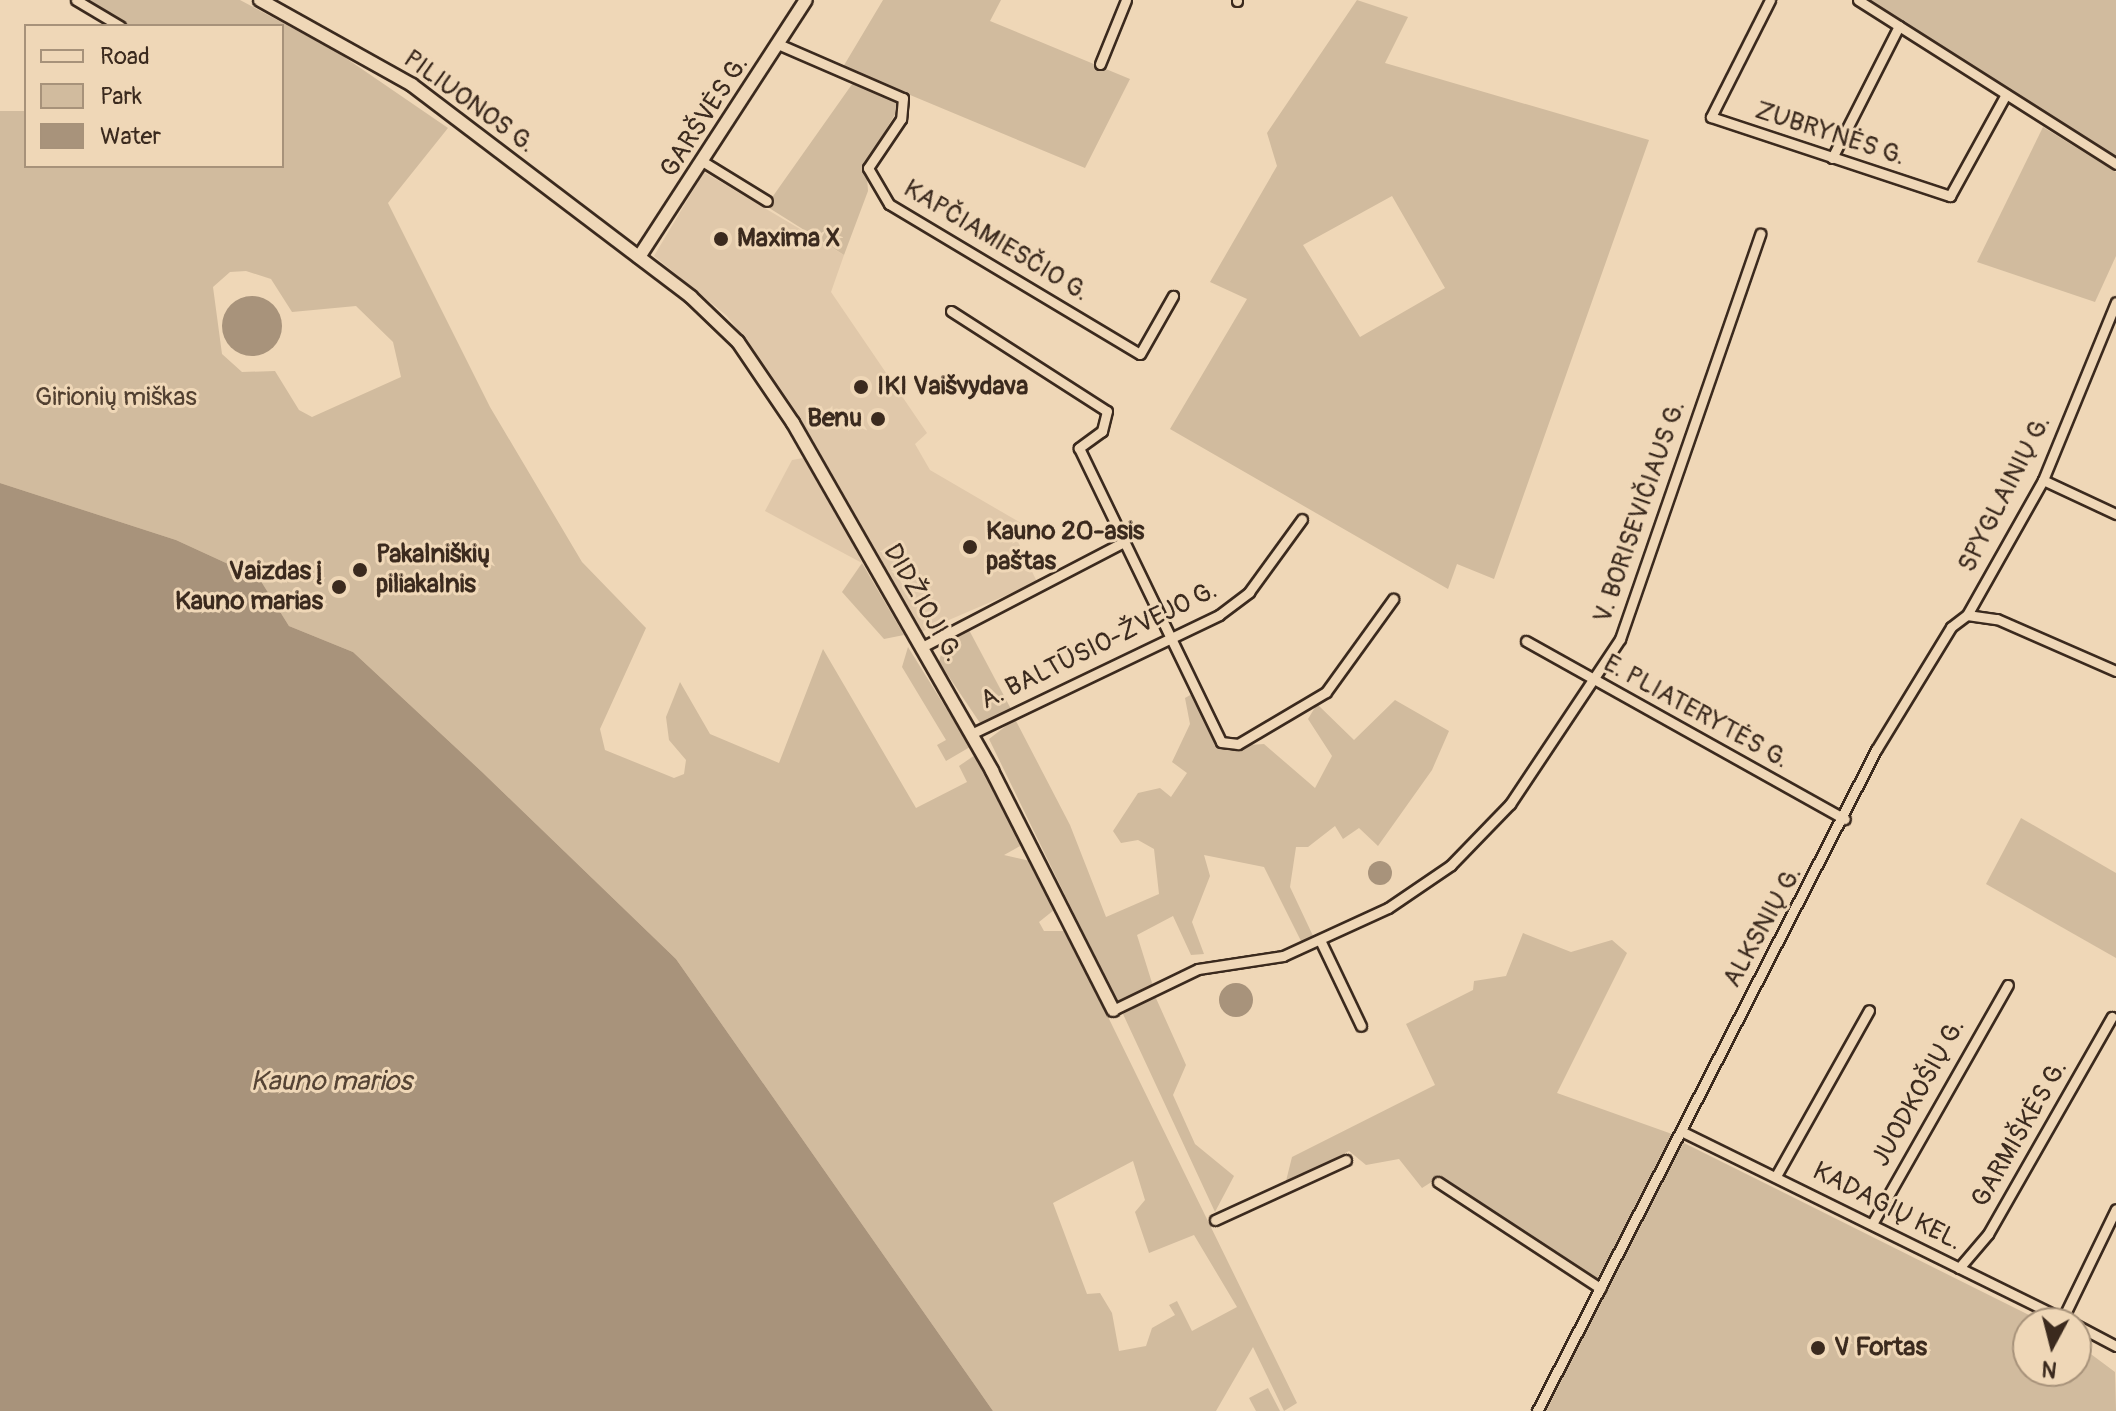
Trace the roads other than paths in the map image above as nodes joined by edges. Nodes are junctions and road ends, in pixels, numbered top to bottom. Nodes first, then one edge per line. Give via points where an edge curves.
1 (76, 0) edge
2 (260, 0) edge
3 (806, 0) edge
4 (1126, 0) edge
5 (1770, 0) edge
6 (1858, 0) edge
7 (117, 24) edge
8 (1899, 26) junction
9 (778, 44) junction
10 (1100, 64) dead end
11 (2006, 94) junction
12 (1832, 158) junction
13 (702, 161) junction
14 (2116, 164) edge
15 (767, 201) dead end
16 (1760, 234) dead end
17 (639, 257) junction
18 (1173, 296) dead end
19 (2116, 302) edge
20 (951, 311) dead end
21 (2043, 480) junction
22 (2116, 514) edge
23 (1302, 519) dead end
24 (1124, 542) junction
25 (1393, 599) dead end
26 (1967, 615) junction
27 (1171, 640) junction
28 (1526, 641) dead end
29 (922, 647) junction
30 (2116, 671) edge
31 (1592, 679) junction
32 (971, 734) junction
33 (1845, 819) junction
34 (1320, 940) junction
35 (2008, 985) dead end
36 (1113, 1010) joint
37 (1869, 1010) dead end
38 (2112, 1017) dead end
39 (1361, 1026) dead end
40 (1681, 1131) junction
41 (1346, 1160) dead end
42 (1776, 1176) junction
43 (1438, 1182) dead end
44 (2116, 1209) edge
45 (1215, 1220) dead end
46 (1872, 1224) junction
47 (1959, 1268) junction
48 (1600, 1288) junction
49 (2039, 1307) edge
50 (2076, 1307) edge
51 (2092, 1333) edge
52 (2116, 1346) edge
53 (1537, 1411) edge

1 - 7 street
2 - 17 main road, PILIUONOS G. via 400,77
3 - 9 main road, GARŠVĖS G.
4 - 10 street
5 - 12 street, ZUBRYNĖS G. via 1711,117
6 - 8 street
8 - 11 street
8 - 12 street
9 - 13 main road, GARŠVĖS G.
9 - 18 street, KAPČIAMIESČIO G. via 903,98 901,119 868,168 889,204 1140,354
11 - 12 street, ZUBRYNĖS G. via 1950,196
11 - 14 street
13 - 15 street
13 - 17 main road, GARŠVĖS G.
16 - 31 street, V. BORISEVIČIAUS G. via 1620,639
17 - 29 main road, DIDŽIOJI G. via 702,306 754,363
19 - 21 street, SPYGLAINIŲ G.
20 - 24 street via 1107,411 1102,431 1079,448
21 - 22 street
21 - 26 street, SPYGLAINIŲ G.
23 - 27 street, A. BALTŪSIO-ŽVEJO G. via 1249,592
24 - 27 street
24 - 29 street
25 - 27 street via 1326,692 1238,744 1221,742
26 - 30 street via 1997,619
26 - 33 street, ALKSNIŲ G. via 1912,687
27 - 32 street, A. BALTŪSIO-ŽVEJO G.
28 - 31 street, E. PLIATERYTĖS G.
29 - 32 main road, DIDŽIOJI G.
31 - 33 street, E. PLIATERYTĖS G.
31 - 34 street, V. BORISEVIČIAUS G. via 1541,765 1464,854 1402,899
32 - 36 main road, DIDŽIOJI G.
33 - 40 street, ALKSNIŲ G.
34 - 36 street, V. BORISEVIČIAUS G. via 1283,956 1198,969
34 - 39 street
35 - 46 street, JUODKOŠIŲ G.
37 - 42 street
38 - 47 street, GARMIŠKĖS G. via 1988,1234
40 - 42 street, KADAGIŲ KEL.
40 - 48 street, ALKSNIŲ G.
41 - 45 street
42 - 46 street, KADAGIŲ KEL.
43 - 48 street
44 - 50 street
46 - 47 street, KADAGIŲ KEL.
47 - 49 street, KADAGIŲ KEL.
48 - 53 street, ALKSNIŲ G.
51 - 52 street, KADAGIŲ KEL.

